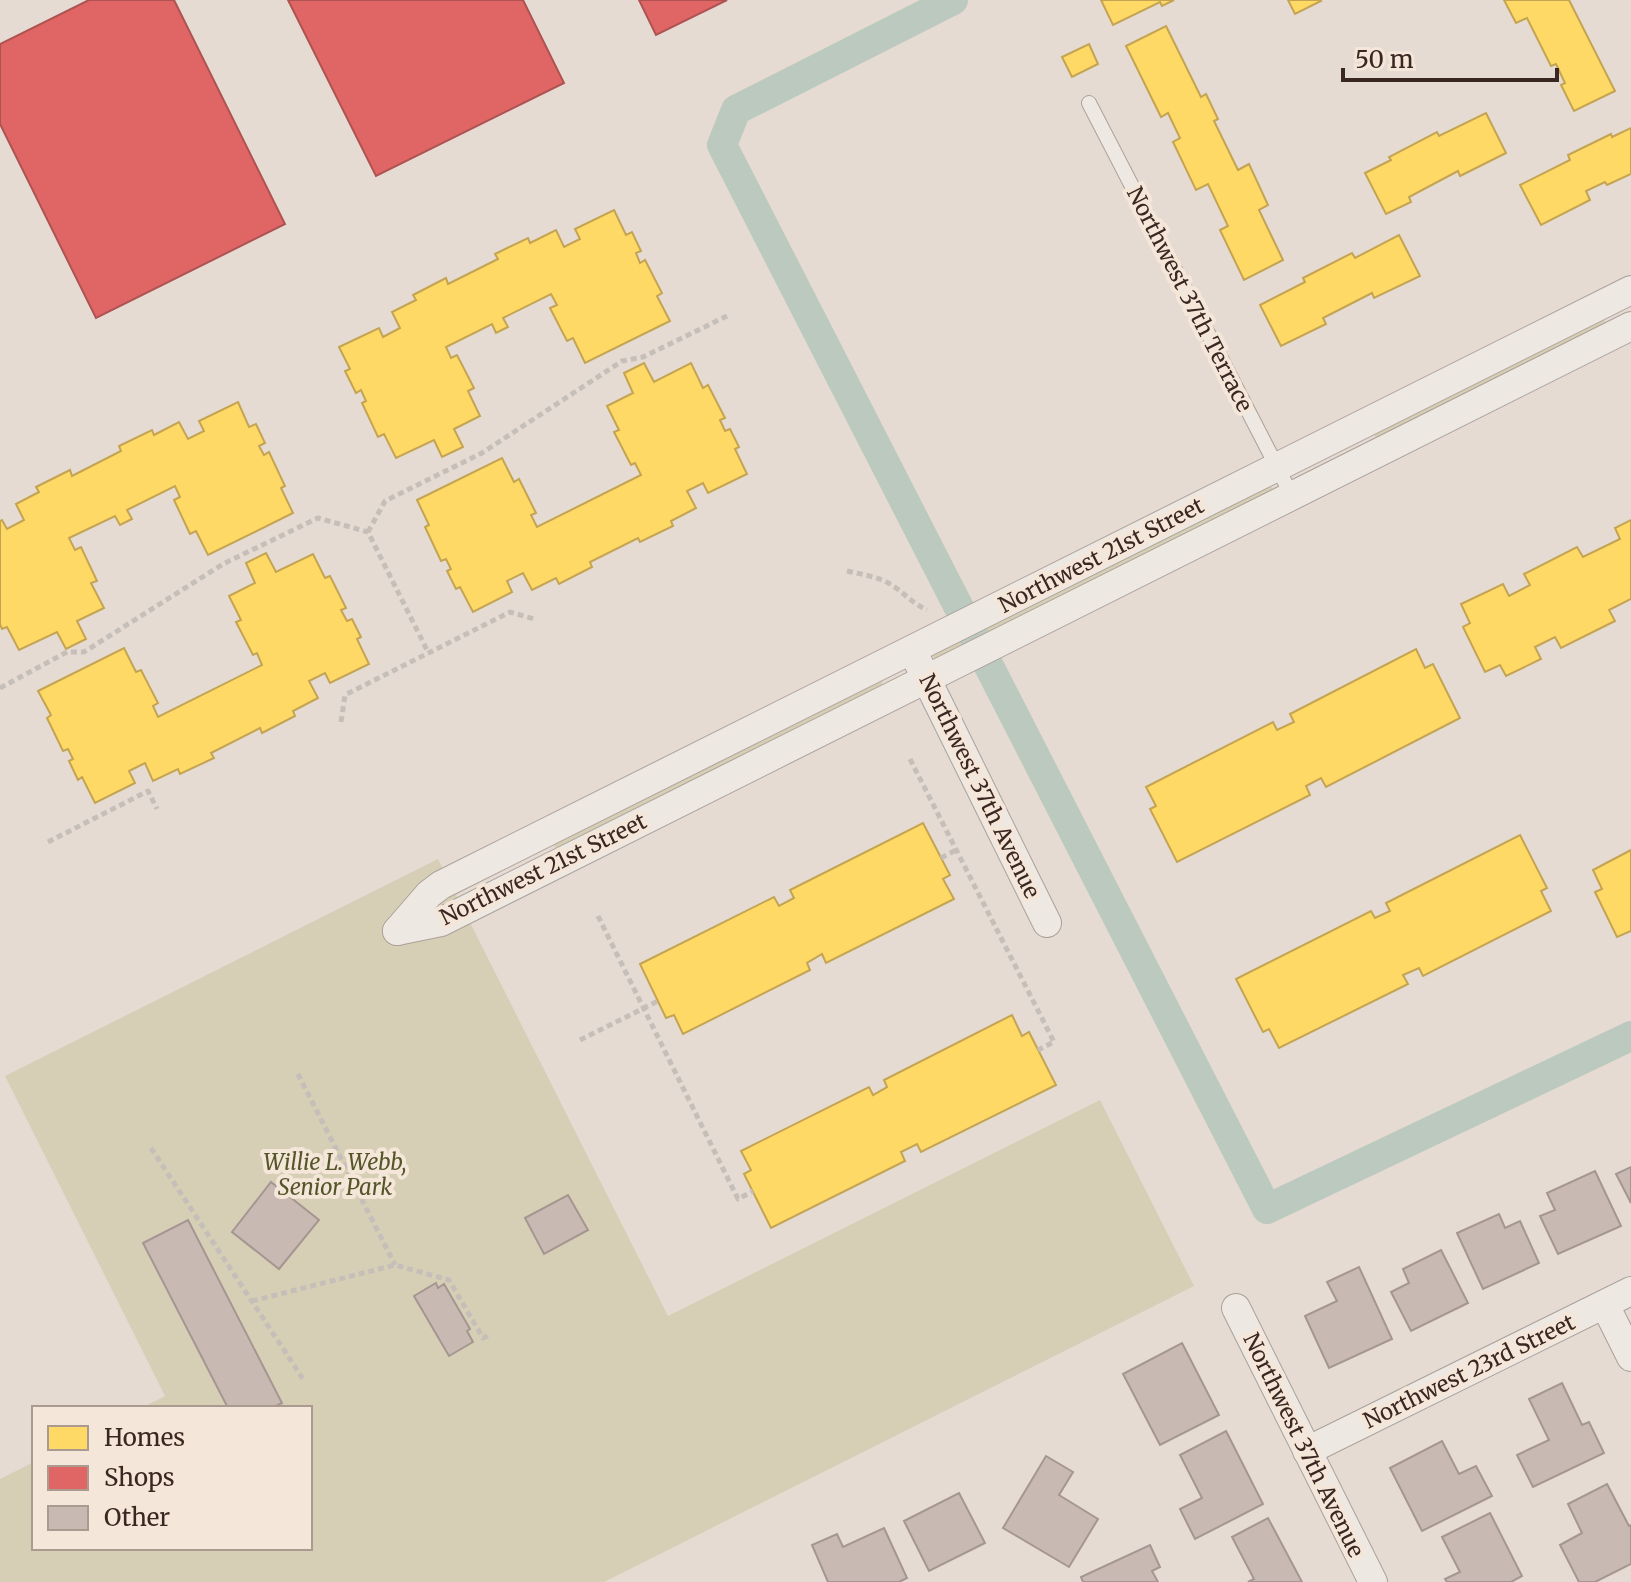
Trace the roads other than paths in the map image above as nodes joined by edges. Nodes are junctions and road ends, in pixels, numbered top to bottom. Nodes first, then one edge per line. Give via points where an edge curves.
1 (1089, 103) dead end
2 (1631, 290) edge
3 (1631, 326) edge
4 (1277, 466) junction
5 (1292, 496) junction
6 (912, 649) junction
7 (926, 679) junction
8 (1047, 923) dead end
9 (1631, 1291) edge
10 (1605, 1305) junction
11 (1236, 1308) dead end
12 (1631, 1357) edge
13 (1307, 1451) junction
14 (1373, 1582) edge

1 - 4 lane, Northwest 37th Terrace
2 - 4 street, Northwest 21st Street
3 - 5 street, Northwest 21st Street
4 - 5 lane, Northwest 37th Terrace
4 - 6 street, Northwest 21st Street
5 - 7 street, Northwest 21st Street
6 - 7 street, Northwest 37th Avenue
6 - 7 street, Northwest 21st Street via 441,885 397,931 441,922
7 - 8 street, Northwest 37th Avenue
9 - 10 street, Northwest 23rd Street
10 - 12 street
10 - 13 street, Northwest 23rd Street
11 - 13 street, Northwest 37th Avenue
13 - 14 street, Northwest 37th Avenue

